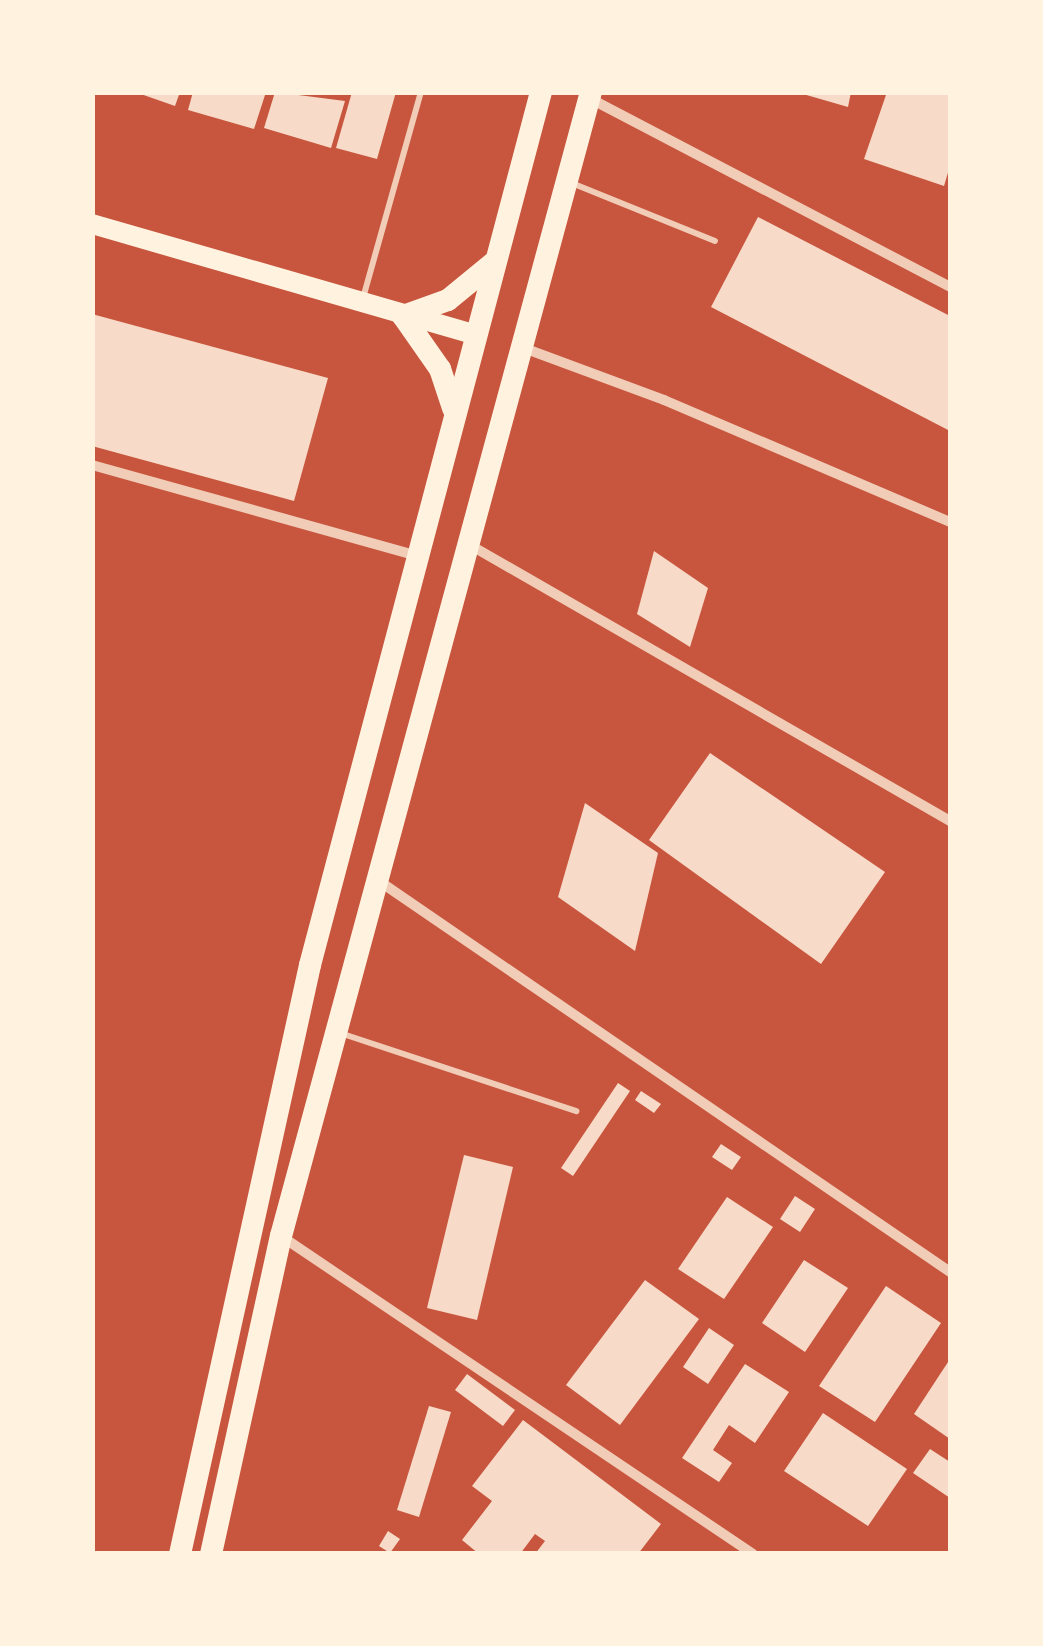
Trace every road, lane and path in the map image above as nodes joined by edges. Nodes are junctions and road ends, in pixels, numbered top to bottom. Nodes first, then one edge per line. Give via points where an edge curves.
1 (421, 92) edge
2 (541, 92) edge
3 (590, 95) edge
4 (568, 181) junction
5 (92, 224) edge
6 (716, 241) dead end
7 (496, 261) junction
8 (950, 287) edge
9 (362, 304) junction
10 (403, 316) junction
11 (474, 334) junction
12 (521, 347) junction
13 (454, 409) junction
14 (92, 465) edge
15 (950, 522) edge
16 (466, 543) junction
17 (414, 556) junction
18 (950, 820) edge
19 (378, 880) junction
20 (340, 1033) junction
21 (576, 1111) dead end
22 (280, 1236) junction
23 (950, 1272) edge
24 (180, 1554) edge
25 (211, 1554) edge
26 (753, 1554) edge

1 - 9 lane
2 - 7 main road
3 - 4 main road
3 - 8 street
4 - 6 lane
4 - 12 main road
5 - 9 main road
7 - 10 main road via 448,300
7 - 11 main road
9 - 10 main road
10 - 11 main road
10 - 13 main road via 440,369
11 - 13 main road
12 - 15 street
12 - 16 main road
13 - 17 main road
14 - 17 street
16 - 18 street
16 - 19 main road
17 - 24 main road via 310,965
19 - 20 main road
19 - 23 street
20 - 21 lane
20 - 22 main road
22 - 25 main road
22 - 26 street

